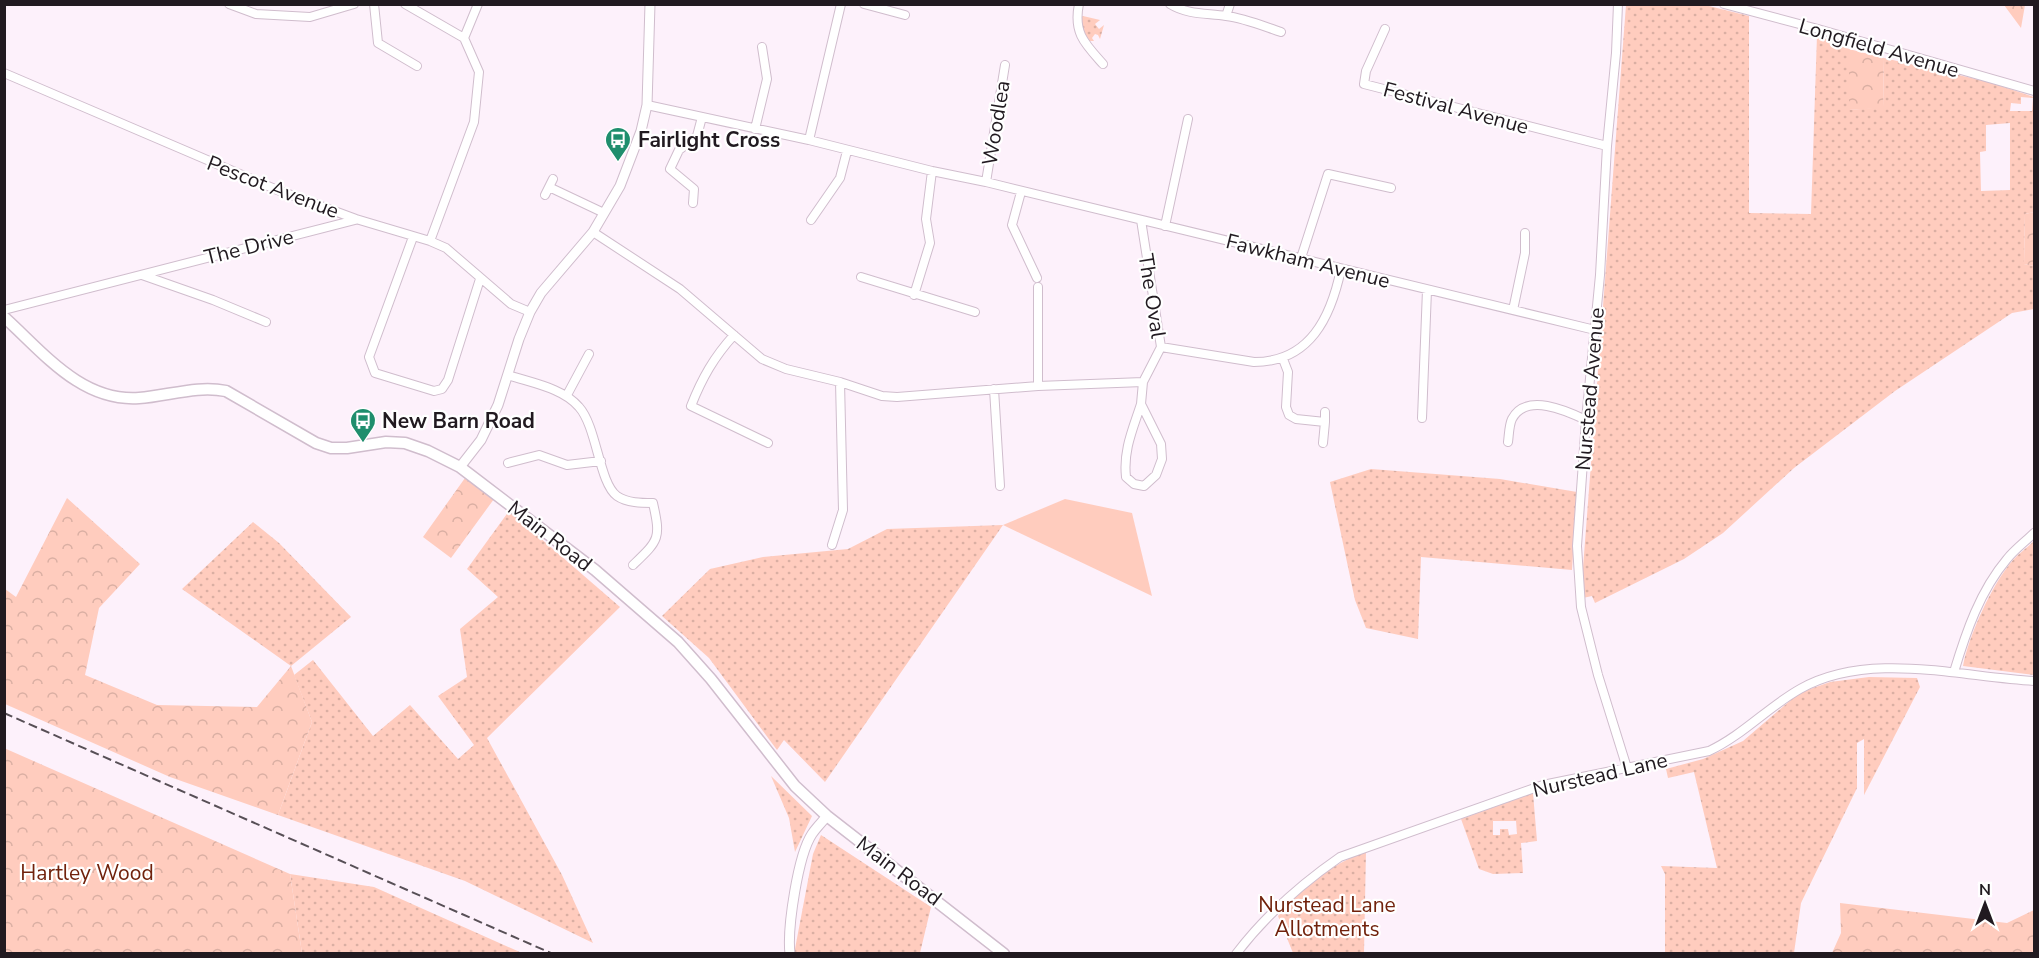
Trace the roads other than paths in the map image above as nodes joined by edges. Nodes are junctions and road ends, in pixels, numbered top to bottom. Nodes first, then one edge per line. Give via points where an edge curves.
1 (229, 4) edge
2 (354, 4) edge
3 (374, 4) edge
4 (405, 4) edge
5 (478, 4) edge
6 (650, 4) edge
7 (841, 4) edge
8 (864, 4) edge
9 (1079, 4) edge
10 (1170, 4) edge
11 (1230, 4) edge
12 (1618, 4) edge
13 (1724, 4) edge
14 (344, 6) edge
15 (905, 15) dead end
16 (1226, 16) junction
17 (1385, 29) dead end
18 (1281, 32) dead end
19 (464, 38) junction
20 (762, 47) dead end
21 (1005, 64) dead end
22 (1103, 64) dead end
23 (417, 66) dead end
24 (4, 73) edge
25 (2034, 91) edge
26 (647, 105) junction
27 (702, 117) junction
28 (1188, 118) dead end
29 (755, 129) junction
30 (809, 140) junction
31 (1607, 146) junction
32 (847, 151) junction
33 (932, 171) junction
34 (986, 182) junction
35 (549, 187) dead end
36 (1391, 188) dead end
37 (1021, 192) junction
38 (693, 203) dead end
39 (604, 213) junction
40 (356, 219) junction
41 (811, 220) dead end
42 (1141, 220) junction
43 (1165, 226) junction
44 (593, 232) junction
45 (1525, 233) dead end
46 (413, 237) junction
47 (430, 241) junction
48 (1301, 258) junction
49 (1341, 269) junction
50 (141, 275) junction
51 (861, 277) dead end
52 (1037, 278) dead end
53 (480, 279) junction
54 (1038, 287) dead end
55 (1427, 290) junction
56 (914, 295) junction
57 (1513, 309) junction
58 (4, 310) edge
59 (531, 312) junction
60 (975, 312) dead end
61 (4, 316) edge
62 (266, 322) dead end
63 (1595, 330) junction
64 (734, 335) junction
65 (1161, 347) junction
66 (589, 354) dead end
67 (1283, 358) junction
68 (508, 375) junction
69 (840, 382) junction
70 (1143, 382) junction
71 (1038, 386) junction
72 (994, 389) junction
73 (567, 395) junction
74 (1142, 404) junction
75 (1325, 412) dead end
76 (1422, 418) dead end
77 (1586, 420) junction
78 (1325, 422) junction
79 (1508, 442) dead end
80 (768, 443) dead end
81 (1323, 443) dead end
82 (601, 461) junction
83 (508, 463) dead end
84 (460, 467) junction
85 (1000, 486) dead end
86 (2034, 533) edge
87 (832, 544) dead end
88 (633, 565) dead end
89 (1954, 672) junction
90 (2034, 681) edge
91 (1627, 768) junction
92 (827, 816) junction
93 (790, 954) edge
94 (1004, 954) edge
95 (1236, 954) edge

1 - 14 street via 256,14 310,16
2 - 14 street
3 - 23 street via 378,43
4 - 19 street
5 - 19 street
6 - 26 street
7 - 30 street
8 - 15 street
9 - 22 street via 1079,31
10 - 16 street via 1199,15
11 - 16 street
12 - 31 street, Nurstead Avenue
13 - 25 street, Longfield Avenue
16 - 18 street
17 - 31 street, Festival Avenue via 1364,84
19 - 47 street via 479,72 474,122
20 - 29 street via 767,79
21 - 34 street, Woodlea
24 - 40 street, Pescot Avenue via 191,155
26 - 27 street, Fawkham Avenue
26 - 39 street via 620,186
27 - 29 street, Fawkham Avenue
27 - 38 street via 697,136 679,150 670,169 694,189
28 - 43 street
29 - 30 street, Fawkham Avenue
30 - 32 street, Fawkham Avenue
31 - 63 street, Nurstead Avenue
32 - 33 street, Fawkham Avenue
32 - 41 street via 840,178
33 - 34 street, Fawkham Avenue
33 - 56 street via 926,219 930,243
34 - 37 street, Fawkham Avenue
35 - 39 street
36 - 48 street via 1328,174
37 - 42 street, Fawkham Avenue
37 - 52 street via 1012,225
39 - 44 street
40 - 46 street, Pescot Avenue
40 - 50 street, The Drive
42 - 43 street, Fawkham Avenue
42 - 65 street, The Oval
43 - 48 street, Fawkham Avenue
44 - 59 street via 541,293
44 - 64 street via 680,289
45 - 57 street
46 - 47 street, Pescot Avenue
46 - 53 street via 369,357 375,373 442,389 448,381
47 - 53 street, Pescot Avenue via 446,248
48 - 49 street, Fawkham Avenue
49 - 55 street, Fawkham Avenue
49 - 67 street via 1332,303 1318,329 1297,351
50 - 58 street, The Drive
50 - 62 street, The Drive
51 - 56 street
53 - 59 street, Pescot Avenue via 510,304
54 - 71 street
55 - 57 street, Fawkham Avenue
55 - 76 street
56 - 60 street
57 - 63 street, Fawkham Avenue
59 - 68 street
61 - 84 main road, Main Road via 73,380 107,396 140,398 204,389 226,390 331,448 405,442
63 - 77 street, Nurstead Avenue
64 - 69 street via 762,359
64 - 80 street via 711,362 691,406
65 - 67 street via 1254,362
65 - 70 street, The Oval
66 - 73 street
67 - 78 street via 1288,372 1289,415
68 - 73 street
68 - 84 street via 482,440
69 - 72 street via 897,397
69 - 87 street via 843,510
70 - 71 street
70 - 74 street, The Oval
71 - 72 street
72 - 85 street
73 - 82 street via 581,408
74 - 74 street, The Oval via 1161,444 1162,459 1156,475 1144,486 1126,477 1125,461
75 - 78 street
77 - 79 street via 1563,410 1533,405 1520,410 1512,419
77 - 91 street, Nurstead Avenue via 1576,546 1579,596
78 - 81 street
82 - 83 street via 567,465 539,454
82 - 88 street via 616,495 653,503 658,524 655,544
84 - 92 main road, Main Road via 595,570 678,642 795,786
86 - 89 street via 2007,559 1986,591 1966,630
89 - 90 street, Nurstead Lane
89 - 91 street, Nurstead Lane via 1843,672 1800,689 1729,742 1709,751
91 - 95 street, Nurstead Lane via 1543,785 1340,857 1286,899
92 - 93 street via 804,851 791,918
92 - 94 main road, Main Road

